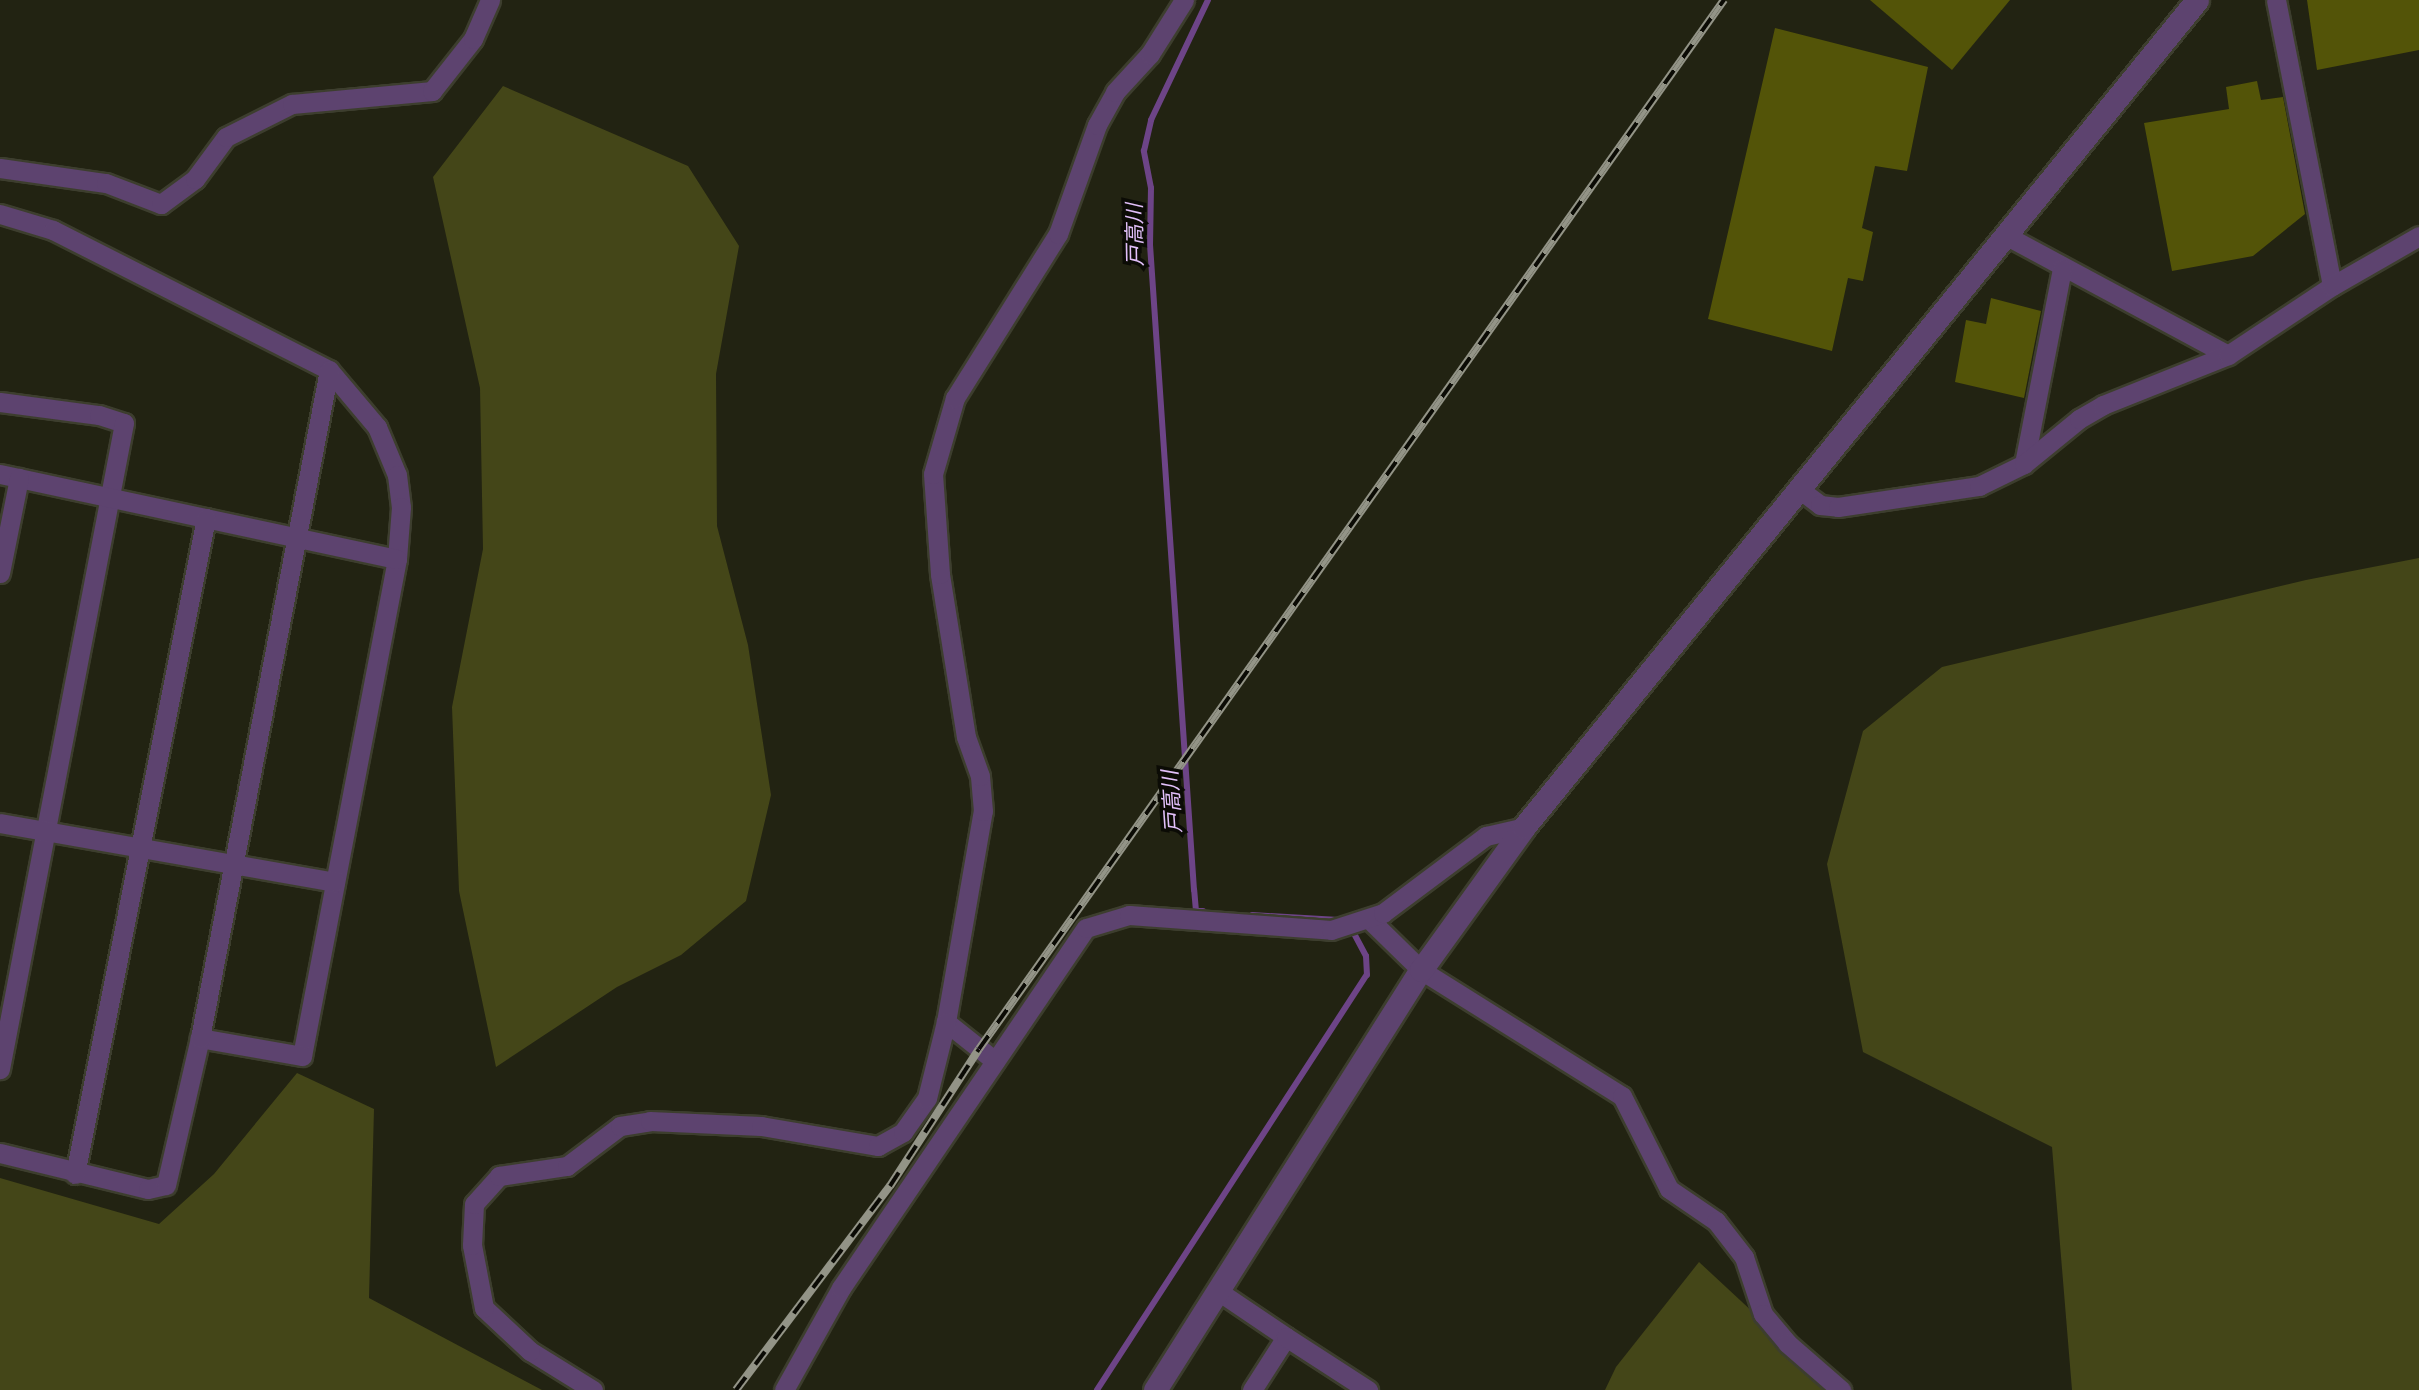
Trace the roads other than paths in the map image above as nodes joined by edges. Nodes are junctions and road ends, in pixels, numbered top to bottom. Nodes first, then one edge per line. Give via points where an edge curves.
1 (490, 0) edge
2 (1184, 0) edge
3 (2197, 0) edge
4 (2276, 0) edge
5 (0, 168) edge
6 (0, 214) edge
7 (2005, 235) junction
8 (2419, 236) edge
9 (2062, 269) junction
10 (2332, 286) junction
11 (2228, 355) junction
12 (329, 370) junction
13 (0, 402) edge
14 (2024, 464) junction
15 (9, 476) edge
16 (1799, 489) junction
17 (113, 498) junction
18 (206, 518) junction
19 (297, 538) junction
20 (397, 559) junction
21 (0, 573) edge
22 (0, 823) edge
23 (1524, 827) junction
24 (48, 831) junction
25 (140, 848) junction
26 (234, 866) junction
27 (335, 882) junction
28 (1370, 920) junction
29 (1421, 970) junction
30 (946, 1022) junction
31 (200, 1038) junction
32 (995, 1060) junction
33 (0, 1069) edge
34 (0, 1153) edge
35 (75, 1174) junction
36 (1218, 1291) junction
37 (1286, 1337) junction
38 (593, 1390) edge
39 (784, 1390) edge
40 (1154, 1390) edge
41 (1252, 1390) edge
42 (1368, 1390) edge
43 (1841, 1390) edge

1 - 5 street via 473,39 432,91 292,104 226,138 195,179 161,204 106,183
2 - 30 street via 1150,54 1115,92 1097,125 1058,234 977,359 955,398 939,443 933,485 940,574 966,737 980,776 983,811
3 - 7 street
4 - 10 street
6 - 12 street via 52,230
7 - 9 street
7 - 16 street
8 - 10 street
9 - 11 street
9 - 14 street
10 - 11 street
11 - 14 street via 2079,418
12 - 19 street
12 - 20 street via 377,427 397,475 401,507
13 - 17 street via 99,415 124,423
14 - 16 street via 1979,486 1948,494 1838,507 1820,506
15 - 17 street
15 - 21 street
16 - 23 street
17 - 18 street
17 - 24 street
18 - 19 street
18 - 25 street
19 - 20 street
19 - 26 street
20 - 27 street
22 - 24 street
23 - 28 street via 1486,836
23 - 29 street
24 - 25 street
24 - 33 street
25 - 26 street
25 - 35 street
26 - 27 street
26 - 31 street
27 - 31 street via 302,1056
28 - 29 street
28 - 32 street via 1331,930 1129,915 1108,918 1086,928
29 - 36 street
29 - 43 street via 1622,1096 1669,1189 1716,1221 1744,1257 1763,1314 1787,1343
30 - 32 street
30 - 38 street via 927,1098 903,1132 878,1146 761,1126 650,1121 620,1126 566,1166 499,1176 474,1204 472,1245 484,1308 530,1351
31 - 35 street via 166,1185 148,1189
32 - 39 street via 841,1288
34 - 35 street
36 - 37 street
36 - 40 street
37 - 41 street
37 - 42 street

